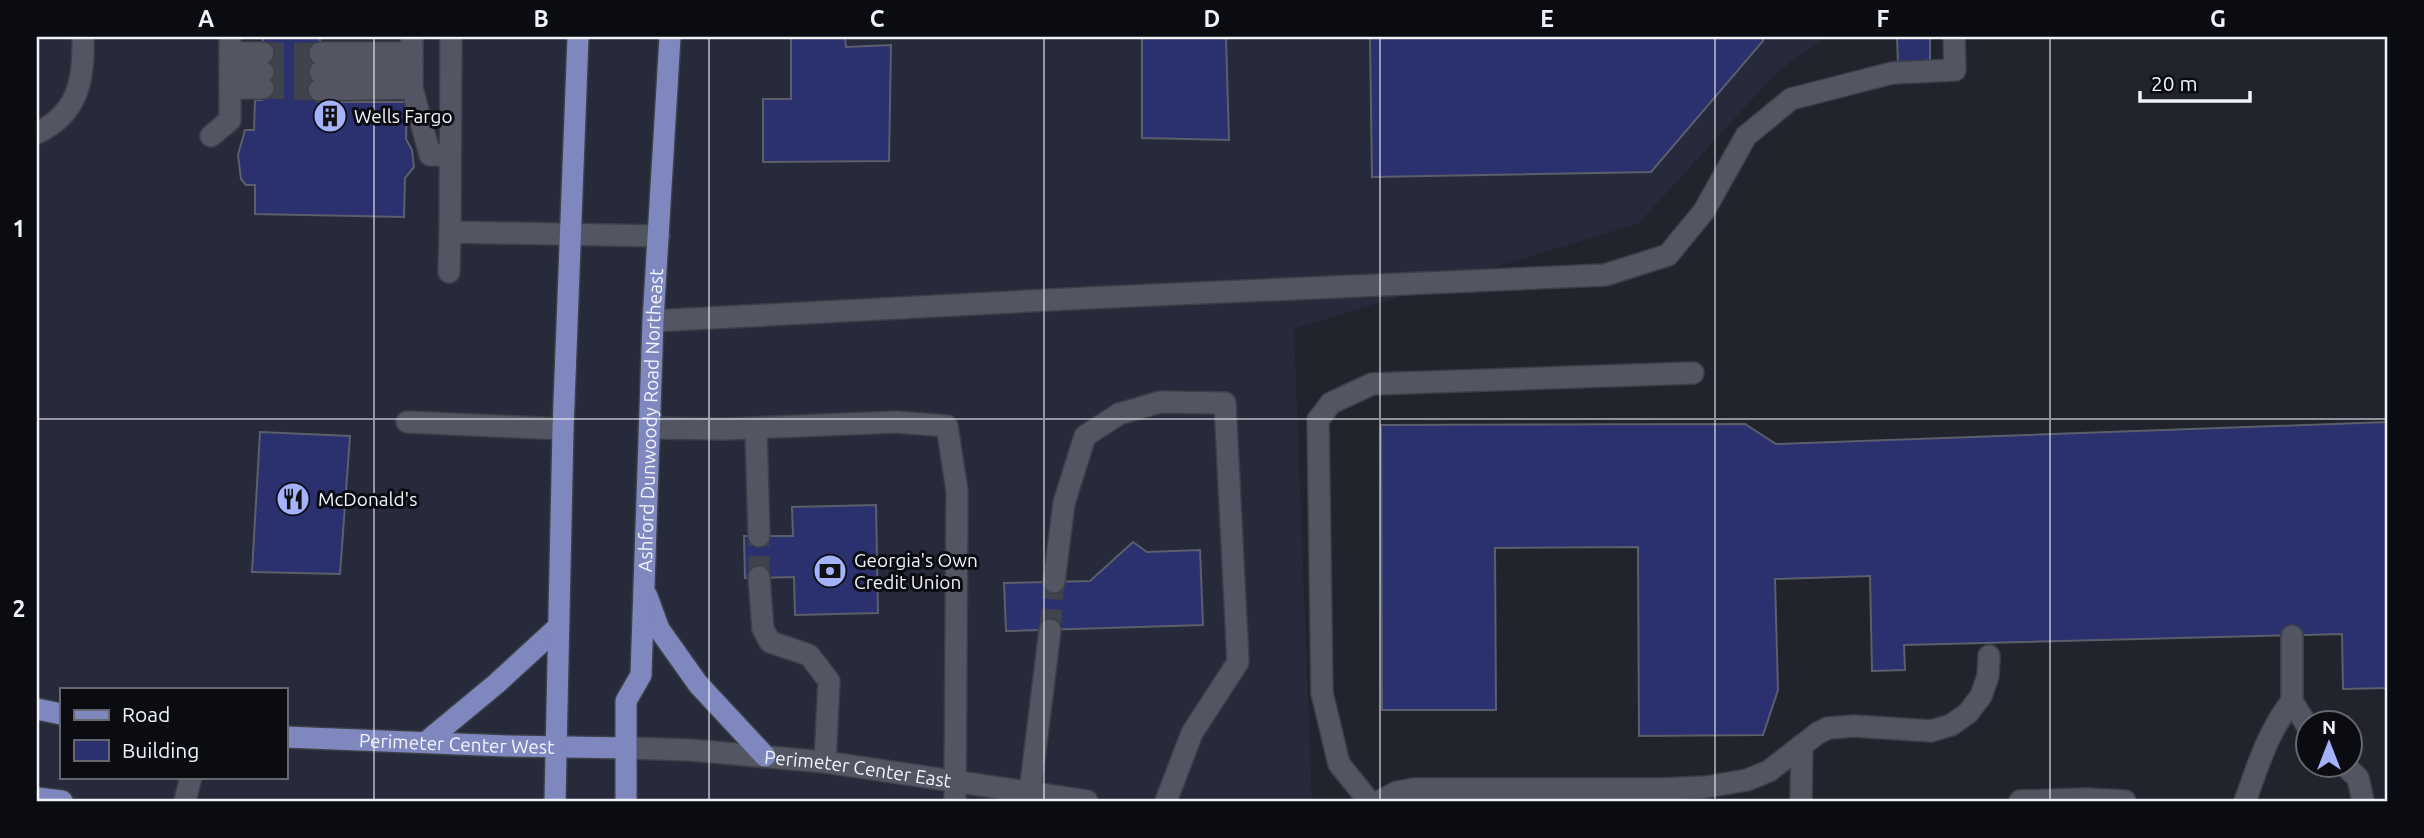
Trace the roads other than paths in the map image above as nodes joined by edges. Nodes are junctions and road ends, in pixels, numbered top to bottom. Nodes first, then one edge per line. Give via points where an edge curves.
1 (83, 37) edge
2 (451, 37) edge
3 (578, 37) edge
4 (670, 37) edge
5 (1954, 37) edge
6 (230, 62) edge
7 (412, 62) edge
8 (37, 133) edge
9 (211, 136) dead end
10 (450, 155) junction
11 (450, 232) junction
12 (570, 234) junction
13 (659, 236) junction
14 (449, 272) dead end
15 (653, 321) junction
16 (1693, 373) dead end
17 (407, 422) dead end
18 (649, 428) junction
19 (756, 428) junction
20 (563, 429) junction
21 (759, 536) tunnel mouth
22 (759, 577) tunnel mouth
23 (1054, 582) tunnel mouth
24 (643, 585) junction
25 (558, 628) junction
26 (1050, 630) tunnel mouth
27 (2292, 636) dead end
28 (1989, 656) dead end
29 (2292, 701) junction
30 (2296, 708) edge
31 (37, 709) edge
32 (60, 714) edge
33 (287, 737) edge
34 (426, 742) junction
35 (1802, 745) junction
36 (556, 747) junction
37 (626, 748) junction
38 (765, 756) junction
39 (825, 762) junction
40 (191, 778) edge
41 (2358, 778) edge
42 (956, 791) edge
43 (1030, 792) junction
44 (37, 798) edge
45 (62, 801) edge
46 (185, 801) edge
47 (555, 801) edge
48 (626, 801) edge
49 (1087, 801) edge
50 (1167, 801) edge
51 (1368, 801) edge
52 (1380, 801) edge
53 (1801, 801) edge
54 (2020, 801) edge
55 (2125, 801) edge
56 (2245, 801) edge
57 (2363, 801) edge

1 - 8 street via 83,69 73,103 49,128
2 - 10 street
3 - 12 main road
4 - 13 main road, Ashford Dunwoody Road Northeast
5 - 15 street via 1955,70 1892,73 1791,99 1746,136 1704,211 1668,255 1605,275
6 - 6 street via 263,71
6 - 9 street via 230,120
7 - 7 street via 320,72
7 - 10 street via 430,155
10 - 11 street
11 - 12 street
11 - 14 street
12 - 13 street
12 - 20 main road
13 - 15 main road, Ashford Dunwoody Road Northeast
15 - 18 main road, Ashford Dunwoody Road Northeast
16 - 51 street via 1372,384 1331,403 1318,421 1322,693 1339,764
17 - 20 street
18 - 19 street
18 - 24 main road, Ashford Dunwoody Road Northeast
19 - 21 street
19 - 42 street via 895,422 947,426 957,491
20 - 25 main road
22 - 39 street via 763,629 770,642 809,655 829,681
23 - 50 street via 1064,503 1085,436 1119,414 1160,402 1225,403 1238,662 1192,733
24 - 37 main road, Ashford Dunwoody Road Northeast via 641,675 626,701
24 - 38 main road via 659,629 709,698
25 - 34 main road
25 - 36 main road
26 - 43 street
27 - 29 street
28 - 35 street via 1980,696 1968,713 1951,725 1931,730 1840,726 1818,733
29 - 30 street
29 - 56 street via 2268,740
31 - 32 main road
33 - 34 main road, Perimeter Center West
34 - 36 main road, Perimeter Center West
35 - 52 street via 1769,771 1706,787 1413,789
35 - 53 street
36 - 37 main road, Perimeter Center West
36 - 47 main road
37 - 38 street, Perimeter Center East
37 - 48 main road, Ashford Dunwoody Road Northeast
38 - 39 street, Perimeter Center East
39 - 42 street, Perimeter Center East
40 - 46 street
41 - 57 street
42 - 43 street, Perimeter Center East
43 - 49 street, Perimeter Center East
44 - 45 main road
54 - 55 street

